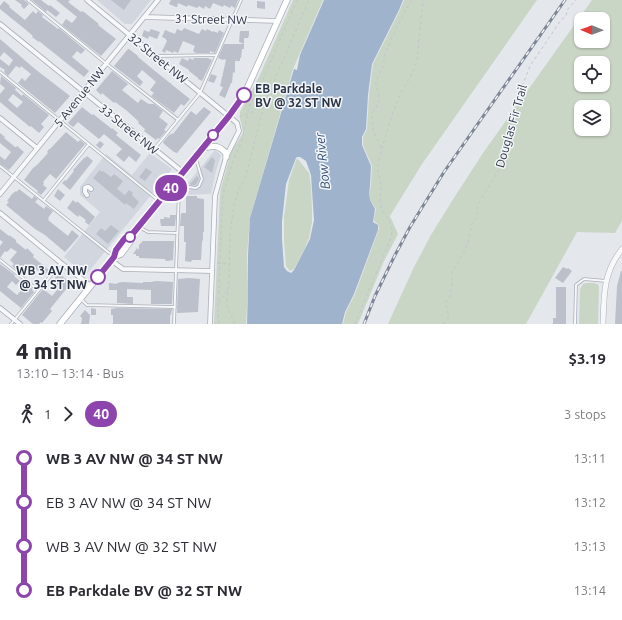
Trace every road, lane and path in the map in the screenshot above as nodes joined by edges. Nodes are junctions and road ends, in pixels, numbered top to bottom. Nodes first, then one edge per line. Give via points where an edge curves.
1 (28, 0) edge
2 (86, 0) edge
3 (158, 0) edge
4 (241, 0) edge
5 (287, 0) edge
6 (297, 0) edge
7 (309, 0) edge
8 (411, 0) edge
9 (423, 0) edge
10 (576, 0) edge
11 (144, 17) junction
12 (233, 19) junction
13 (278, 20) junction
14 (0, 24) edge
15 (129, 34) junction
16 (155, 56) junction
17 (217, 56) junction
18 (106, 63) junction
19 (0, 72) edge
20 (83, 92) junction
21 (200, 93) junction
22 (265, 102) junction
23 (247, 115) junction
24 (229, 116) junction
25 (239, 117) dead end
26 (0, 118) edge
27 (177, 119) junction
28 (60, 120) junction
29 (89, 144) junction
30 (36, 148) junction
31 (203, 148) junction
32 (382, 148) junction
33 (154, 149) junction
34 (195, 157) junction
35 (226, 157) junction
36 (0, 166) edge
37 (184, 173) junction
38 (14, 177) junction
39 (175, 183) junction
40 (91, 189) dead end
41 (0, 194) edge
42 (87, 195) dead end
43 (44, 200) junction
44 (160, 201) junction
45 (0, 213) edge
46 (138, 227) junction
47 (177, 233) junction
48 (622, 249) edge
49 (113, 258) junction
50 (0, 260) edge
51 (61, 263) junction
52 (217, 263) dead end
53 (220, 263) junction
54 (230, 264) junction
55 (176, 270) junction
56 (212, 271) junction
57 (606, 280) junction
58 (91, 286) junction
59 (38, 290) junction
60 (228, 290) junction
61 (80, 299) junction
62 (218, 304) junction
63 (175, 307) junction
64 (0, 308) edge
65 (15, 320) junction
66 (11, 324) edge
67 (20, 324) edge
68 (60, 324) edge
69 (174, 324) edge
70 (210, 324) edge
71 (220, 324) edge
72 (234, 324) edge
73 (355, 324) edge
74 (443, 324) edge
75 (575, 324) edge
76 (602, 324) edge

1 - 18 lane
2 - 15 street, 32 Street NW
3 - 11 street, 5 Avenue NW
4 - 12 lane
5 - 13 main road
6 - 23 path
7 - 22 path
8 - 32 path via 384,56 382,69 376,81 380,96 372,116 373,130
9 - 32 path via 417,60 401,92
10 - 74 path, Douglas Fir Trail via 530,66 516,102 501,166 477,206 477,217 472,224 468,243 452,272 450,296 445,303 449,316
11 - 12 street, 31 Street NW
11 - 15 street, 5 Avenue NW
12 - 13 street, 31 Street NW
12 - 17 lane
13 - 24 main road via 246,91
14 - 20 street, 33 Street NW
15 - 16 street, 32 Street NW
15 - 18 street, 5 Avenue NW
16 - 17 lane
16 - 21 street, 32 Street NW
17 - 21 lane
18 - 20 street, 5 Avenue NW
18 - 27 lane
19 - 28 lane
20 - 28 street, 5 Avenue NW
20 - 33 street, 33 Street NW
21 - 24 street, 32 Street NW
21 - 27 lane
22 - 23 path
22 - 54 path via 245,179 234,205 230,233
23 - 25 path
23 - 53 path via 242,141 223,194
24 - 31 main road
24 - 35 street via 237,123 239,131
26 - 30 street
27 - 33 lane
28 - 29 lane
28 - 30 street, 5 Avenue NW
29 - 43 lane
29 - 44 lane
30 - 38 street, 5 Avenue NW
31 - 34 main road
31 - 35 main road via 219,147 226,153
32 - 73 path via 378,164 380,202 392,228 392,234
33 - 37 street, 33 Street NW
34 - 37 main road
34 - 39 lane via 202,179 199,186 196,188
35 - 56 street via 215,196
36 - 38 lane
37 - 39 main road
38 - 41 street, 5 Avenue NW
38 - 43 lane
39 - 44 main road
39 - 44 lane via 160,178 156,183
39 - 47 lane via 179,190
40 - 42 street via 85,188
43 - 49 lane
44 - 46 main road
45 - 51 street
46 - 47 lane via 148,232
46 - 49 main road via 121,254
47 - 55 lane
48 - 57 street
49 - 55 street via 123,269
49 - 58 main road
50 - 59 lane
51 - 58 street
51 - 59 lane
52 - 53 path
53 - 54 path
53 - 62 path
54 - 60 path
55 - 56 street
55 - 63 lane
56 - 70 street
57 - 75 lane via 584,279 576,285
57 - 76 street
58 - 61 main road
59 - 65 lane
60 - 62 path
60 - 72 path via 227,307
61 - 63 lane via 87,305
61 - 68 main road
62 - 71 path
63 - 69 lane
64 - 65 street
65 - 66 lane
65 - 67 street

